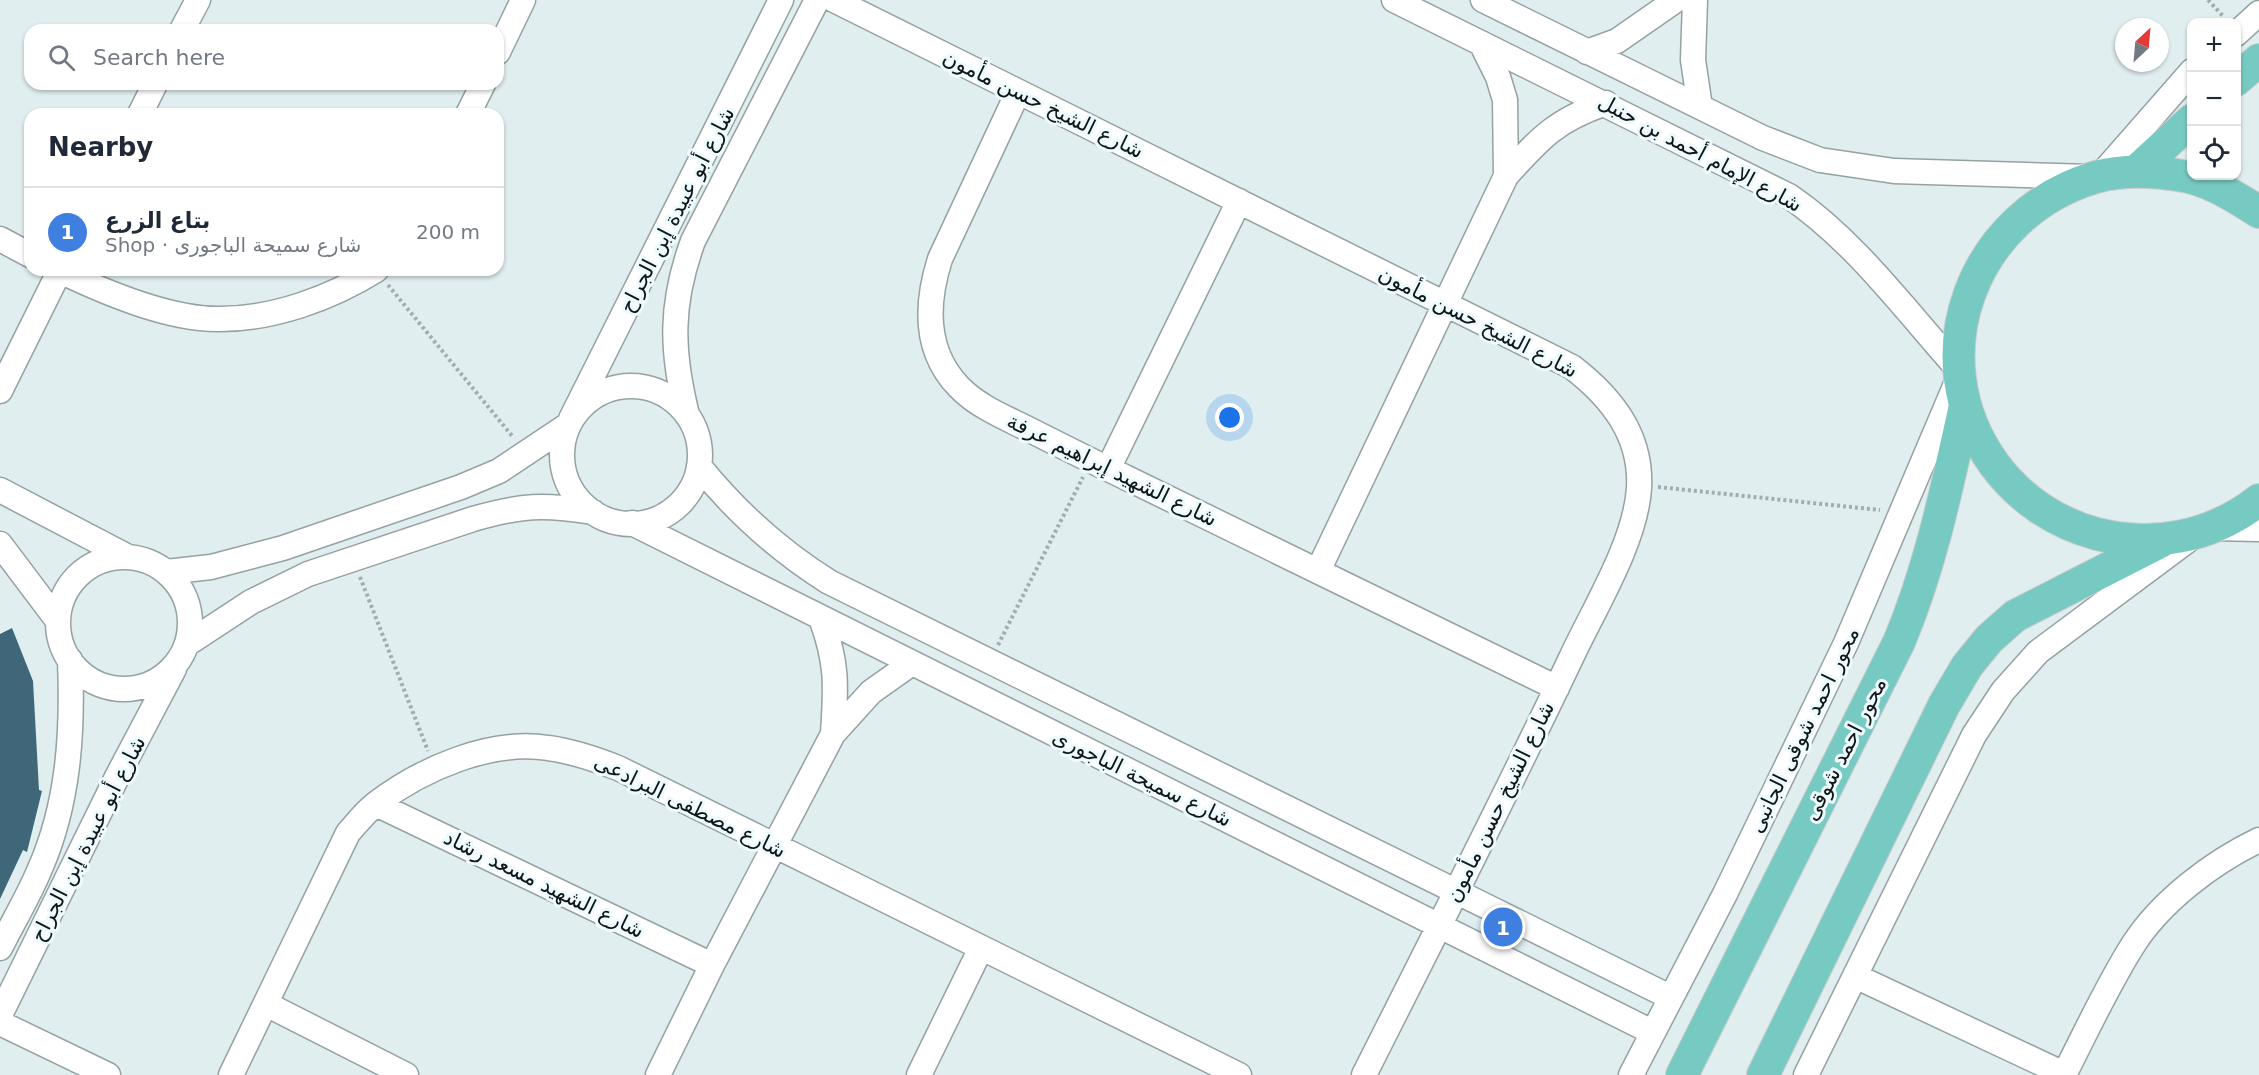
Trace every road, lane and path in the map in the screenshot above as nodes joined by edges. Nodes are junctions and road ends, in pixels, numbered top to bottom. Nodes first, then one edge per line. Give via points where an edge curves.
1 (198, 0) edge
2 (523, 0) edge
3 (781, 0) edge
4 (818, 0) edge
5 (834, 0) edge
6 (1394, 0) edge
7 (1476, 0) edge
8 (1483, 0) edge
9 (1676, 0) edge
10 (1695, 0) edge
11 (2208, 0) edge
12 (2259, 13) edge
13 (2226, 18) edge
14 (185, 24) edge
15 (2241, 29) edge
16 (1460, 32) junction
17 (504, 40) edge
18 (1481, 44) junction
19 (1587, 52) junction
20 (2259, 60) edge
21 (2191, 72) edge
22 (2241, 76) edge
23 (152, 90) edge
24 (480, 90) edge
25 (1017, 92) junction
26 (1606, 103) junction
27 (143, 108) edge
28 (471, 108) edge
29 (1700, 108) junction
30 (2187, 125) edge
31 (2135, 172) junction
32 (1506, 176) junction
33 (2098, 177) junction
34 (1239, 201) junction
35 (2259, 212) edge
36 (0, 239) edge
37 (24, 252) edge
38 (56, 276) edge
39 (73, 276) edge
40 (364, 276) edge
41 (381, 276) edge
42 (1445, 304) junction
43 (1961, 384) junction
44 (0, 391) edge
45 (687, 415) junction
46 (570, 422) junction
47 (527, 454) junction
48 (1099, 465) junction
49 (699, 466) junction
50 (1639, 485) junction
51 (0, 490) edge
52 (2259, 500) edge
53 (593, 512) junction
54 (1901, 512) junction
55 (632, 524) junction
56 (2259, 529) edge
57 (2204, 531) junction
58 (2163, 540) junction
59 (0, 544) edge
60 (128, 557) junction
61 (353, 559) junction
62 (1318, 571) junction
63 (166, 572) junction
64 (821, 618) junction
65 (58, 621) junction
66 (183, 654) junction
67 (70, 660) junction
68 (990, 661) junction
69 (912, 663) junction
70 (1557, 688) junction
71 (833, 734) junction
72 (435, 770) junction
73 (376, 804) junction
74 (2259, 840) edge
75 (774, 845) junction
76 (1456, 892) junction
77 (1439, 926) junction
78 (0, 948) edge
79 (981, 948) junction
80 (712, 965) junction
81 (1855, 976) junction
82 (1670, 997) junction
83 (266, 1004) junction
84 (0, 1015) edge
85 (0, 1023) edge
86 (1652, 1032) junction
87 (927, 1072) edge
88 (108, 1075) edge
89 (231, 1075) edge
90 (406, 1075) edge
91 (658, 1075) edge
92 (1239, 1075) edge
93 (1364, 1075) edge
94 (1631, 1075) edge
95 (1682, 1075) edge
96 (1763, 1075) edge
97 (1806, 1075) edge
98 (2064, 1075) edge

1 - 14 street
2 - 17 street
3 - 46 street, شارع أبو عبيدة إبن الجراح
4 - 45 street, شارع أبو عبيدة إبن الجراح via 686,260 678,287 675,333 677,374
5 - 25 street, شارع الشيخ حسن مأمون
6 - 16 street, شارع الإمام أحمد بن حنبل
7 - 16 street
8 - 19 street, شارع الإمام أحمد بن حنبل
9 - 19 street via 1617,42
10 - 29 street via 1693,60
11 - 13 path
12 - 15 street
16 - 18 street, شارع الإمام أحمد بن حنبل
18 - 26 street, شارع الإمام أحمد بن حنبل
18 - 32 street via 1505,100
19 - 29 street, شارع الإمام أحمد بن حنبل
20 - 22 main road
21 - 33 street
23 - 27 street
24 - 28 street
25 - 34 street, شارع الشيخ حسن مأمون
25 - 48 street, شارع الشهيد إبراهيم عرفة via 931,287 929,315 934,342 958,387 981,405
26 - 32 street via 1555,126
26 - 43 street, شارع الإمام أحمد بن حنبل via 1815,213 1839,236
29 - 33 street, شارع الإمام أحمد بن حنبل via 1820,160 1860,168
30 - 31 main road
31 - 33 main road
31 - 35 main road via 2180,175 2222,189
32 - 42 street
33 - 43 main road via 2061,190 2030,210 1982,264 1967,298 1959,333
34 - 42 street, شارع الشيخ حسن مأمون
34 - 48 street
36 - 37 street
38 - 44 street
39 - 40 street via 127,299 181,315 219,320 265,315 308,303
41 - 47 path
42 - 50 street, شارع الشيخ حسن مأمون via 1572,367 1600,389 1621,417 1635,450
42 - 62 street
43 - 54 street, محور احمد شوقى الجانبى
43 - 58 main road via 1982,446 2001,472 2040,509 2078,529 2120,540
43 - 95 main road, محور احمد شوقى via 1939,524 1917,598
45 - 46 street via 668,396 642,386 615,387 590,399
45 - 49 street via 696,430
46 - 47 street, شارع أبو عبيدة إبن الجراح
46 - 53 street via 562,449 564,473 575,495
47 - 63 street, شارع أبو عبيدة إبن الجراح via 461,488 283,548 211,567
48 - 62 street, شارع الشهيد إبراهيم عرفة
48 - 68 path
49 - 55 street via 691,489 676,507 656,519
49 - 68 street, شارع سميحة الباجورى via 745,519 800,564
50 - 54 path
50 - 70 street, شارع الشيخ حسن مأمون via 1631,531
51 - 60 street
52 - 57 main road via 2243,513
53 - 55 street
53 - 61 street via 549,505 500,512
54 - 82 street, محور احمد شوقى الجانبى via 1827,682 1725,894
55 - 64 street, شارع سميحة الباجورى
56 - 57 street
57 - 58 main road
57 - 81 street via 2038,652 2002,691 1974,735
58 - 96 main road via 2015,616 1967,666 1939,715
59 - 65 street
60 - 63 street
60 - 65 street via 107,559 72,582 62,600
61 - 66 street via 279,587
61 - 72 path
62 - 70 street, شارع الشهيد إبراهيم عرفة
63 - 66 street via 180,587 188,605 191,625
64 - 69 street, شارع سميحة الباجورى
64 - 71 street via 835,661
65 - 67 street via 61,641
66 - 67 street via 163,677 144,687 123,689 102,686 84,676
66 - 84 street, شارع أبو عبيدة إبن الجراح via 118,775
67 - 78 street, شارع أبو عبيدة إبن الجراح via 70,739 64,795 40,870
68 - 76 street, شارع سميحة الباجورى
69 - 71 street via 871,692
69 - 77 street, شارع سميحة الباجورى
70 - 76 street, شارع الشيخ حسن مأمون
71 - 75 street
72 - 73 street, شارع مصطفى البرادعى
72 - 75 street, شارع مصطفى البرادعى via 475,754 509,747 546,747 583,755 618,768
73 - 80 street, شارع الشهيد مسعد رشاد
73 - 83 street, شارع مصطفى البرادعى via 348,833
74 - 98 street via 2232,853 2179,893 2134,943
75 - 79 street, شارع مصطفى البرادعى
75 - 80 street
76 - 77 street, شارع الشيخ حسن مأمون
76 - 82 street, شارع سميحة الباجورى
77 - 86 street, شارع سميحة الباجورى
77 - 93 street, شارع الشيخ حسن مأمون
79 - 87 street
79 - 92 street, شارع مصطفى البرادعى
80 - 91 street
81 - 97 street
81 - 98 street
82 - 86 street, محور احمد شوقى الجانبى
83 - 89 street, شارع مصطفى البرادعى
83 - 90 street
85 - 88 street
86 - 94 street, محور احمد شوقى الجانبى

